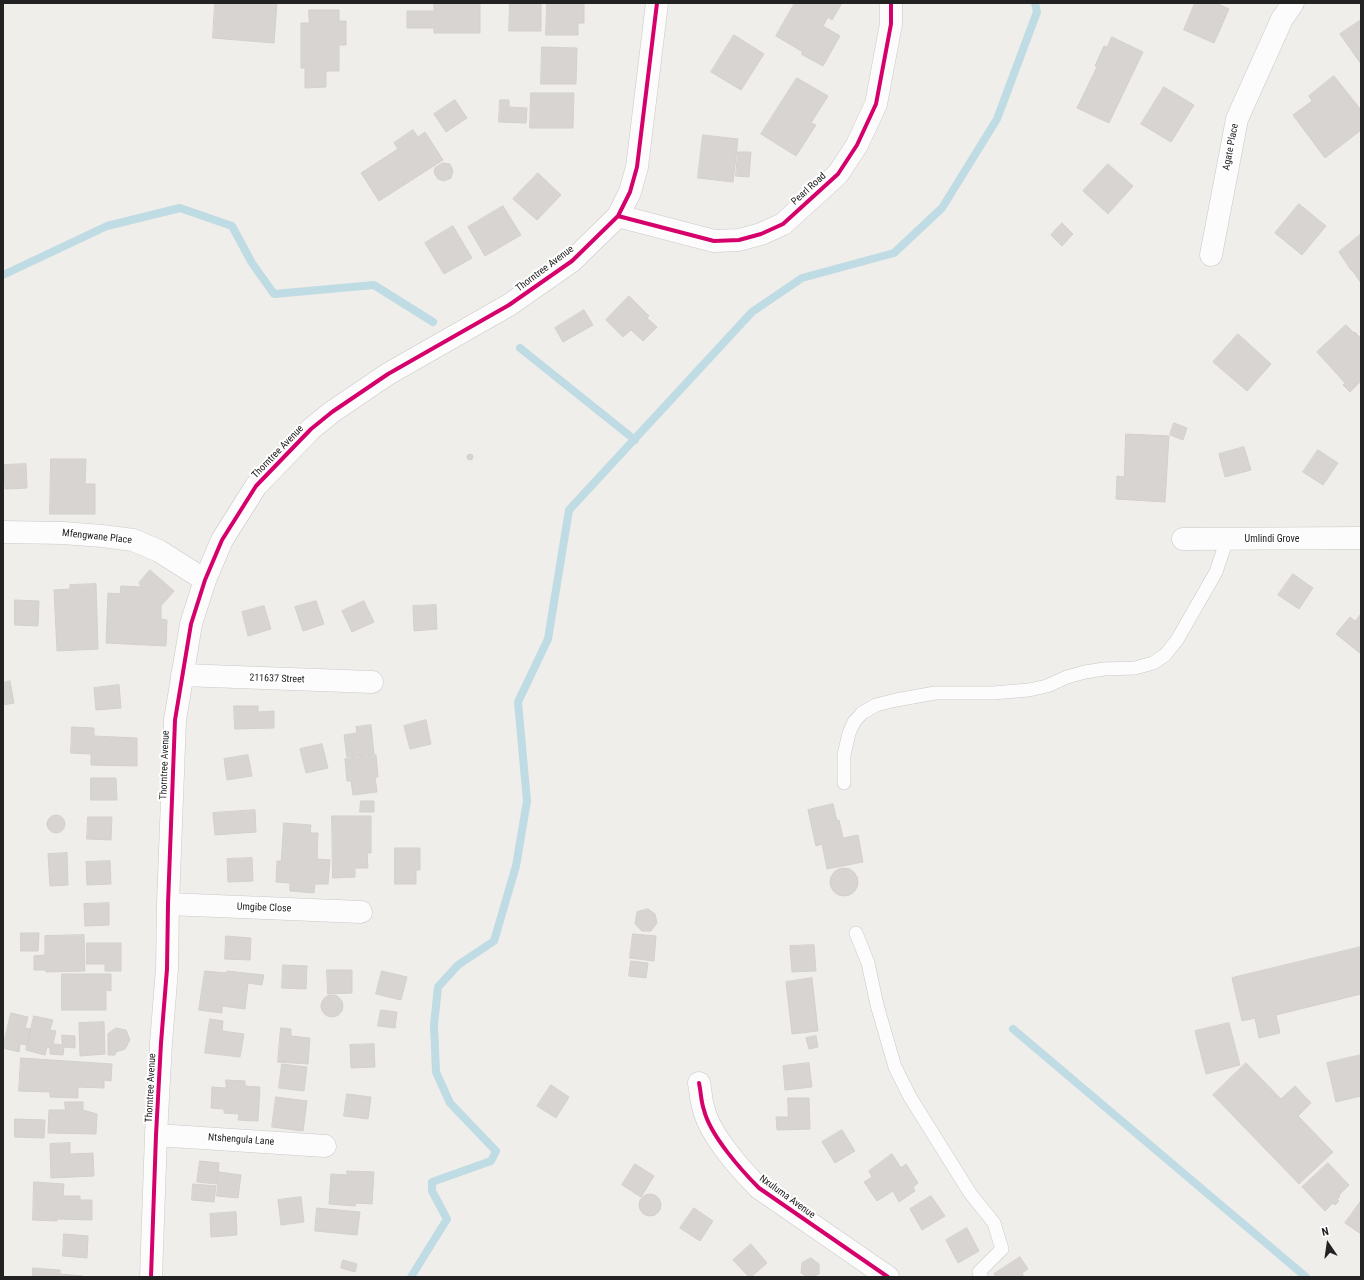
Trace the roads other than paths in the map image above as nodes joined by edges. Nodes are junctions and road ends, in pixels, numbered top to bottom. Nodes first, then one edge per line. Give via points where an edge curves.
1 (656, 3) edge
2 (891, 3) edge
3 (1293, 3) edge
4 (618, 216) junction
5 (1211, 255) dead end
6 (3, 532) edge
7 (1361, 538) edge
8 (1184, 539) dead end
9 (1227, 539) junction
10 (205, 580) junction
11 (182, 675) junction
12 (372, 682) dead end
13 (844, 783) dead end
14 (168, 904) junction
15 (361, 912) dead end
16 (856, 933) dead end
17 (699, 1083) dead end
18 (156, 1135) junction
19 (326, 1146) dead end
20 (151, 1277) edge
21 (888, 1277) edge
22 (981, 1277) edge

1 - 4 street, Thorntree Avenue via 637,167 630,192
2 - 4 street, Pearl Road via 891,24 876,104 860,138 838,174 783,224 739,240 714,241
3 - 5 street, Agate Place via 1282,19 1237,118
4 - 10 street, Thorntree Avenue via 572,261 515,301 388,374 311,429 256,486 222,540
6 - 10 street, Mfengwane Place via 63,533 133,540 159,551
7 - 9 street, Umlindi Grove
8 - 9 street, Umlindi Grove
9 - 13 lane via 1216,572 1165,656 1153,663 1135,668 1086,672 1029,690 935,693 876,705 862,713 849,733 844,755
10 - 11 street, Thorntree Avenue via 191,624
11 - 12 street, 211637 Street
11 - 14 street, Thorntree Avenue via 175,720
14 - 15 street, Umgibe Close
14 - 18 street, Thorntree Avenue via 168,969
16 - 22 lane via 868,963 895,1067 910,1097 970,1193 994,1223 1002,1249 979,1272
17 - 21 street, Nxuluma Avenue via 704,1111 711,1128 744,1174 759,1188
18 - 19 street, Ntshengula Lane
18 - 20 street, Thorntree Avenue

